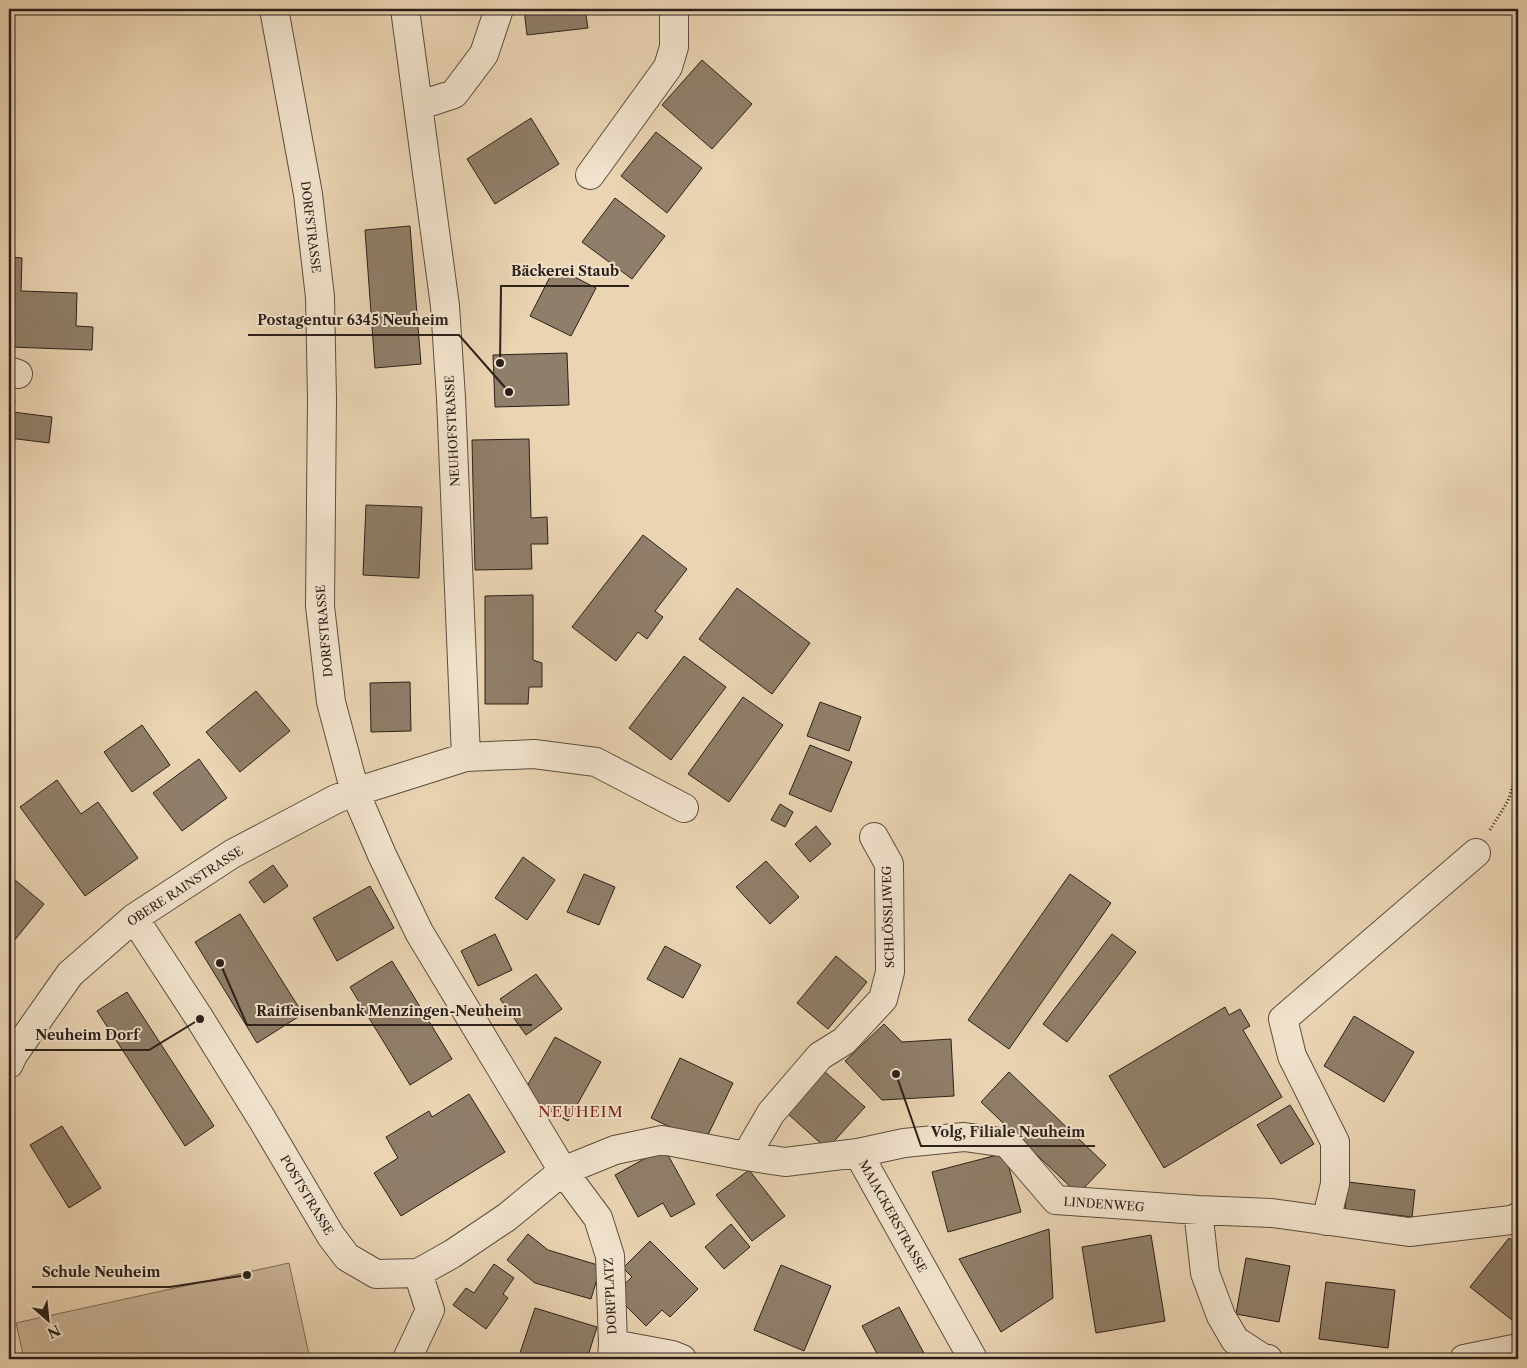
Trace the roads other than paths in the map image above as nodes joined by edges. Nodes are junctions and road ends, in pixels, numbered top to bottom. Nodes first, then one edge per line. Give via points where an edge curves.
1 (274, 9) edge
2 (405, 9) edge
3 (499, 9) edge
4 (674, 9) edge
5 (418, 106) junction
6 (590, 175) dead end
7 (466, 758) junction
8 (355, 792) junction
9 (684, 808) dead end
10 (874, 837) dead end
11 (1476, 853) road end
12 (134, 918) junction
13 (9, 1064) edge
14 (858, 1153) junction
15 (746, 1156) junction
16 (563, 1171) junction
17 (1198, 1210) junction
18 (1518, 1217) edge
19 (1326, 1221) junction
20 (418, 1273) junction
21 (1518, 1348) edge
22 (612, 1352) edge
23 (407, 1359) edge
24 (682, 1359) edge
25 (974, 1359) edge
26 (1268, 1359) edge
27 (1464, 1359) edge

1 - 8 street, DORFSTRASSE via 308,194 320,297 320,606 331,702
2 - 5 street, NEUHOFSTRASSE
3 - 5 street via 484,54 454,94
4 - 6 street via 674,47 668,67
5 - 7 street, NEUHOFSTRASSE via 444,306
7 - 8 street, OBERE RAINSTRASSE
7 - 9 street, OBERE RAINSTRASSE via 534,754 596,762
8 - 12 street, OBERE RAINSTRASSE via 232,854
8 - 16 street, DORFSTRASSE via 419,932
10 - 15 street, SCHLÖSSLIWEG via 889,864 890,972 883,999 844,1041 820,1056 771,1113
11 - 19 street via 1283,1019 1292,1056 1335,1142 1335,1184
12 - 13 street, OBERE RAINSTRASSE via 70,974 12,1055
12 - 20 street, POSTSTRASSE via 347,1257 376,1274
14 - 15 street, MAIACKERSTRASSE via 785,1162
14 - 17 street, LINDENWEG via 904,1143 964,1137 1007,1143 1056,1200
14 - 25 street, MAIACKERSTRASSE
15 - 16 street, MAIACKERSTRASSE via 662,1140 615,1150
16 - 20 street, POSTSTRASSE via 507,1217
16 - 22 street, DORFPLATZ via 598,1218 610,1256
17 - 19 street, LINDENWEG via 1272,1213
17 - 26 street via 1206,1274 1221,1316 1235,1340
18 - 19 street, LINDENWEG via 1408,1232
20 - 23 street via 430,1310
21 - 27 street
22 - 24 street, DORFPLATZ

